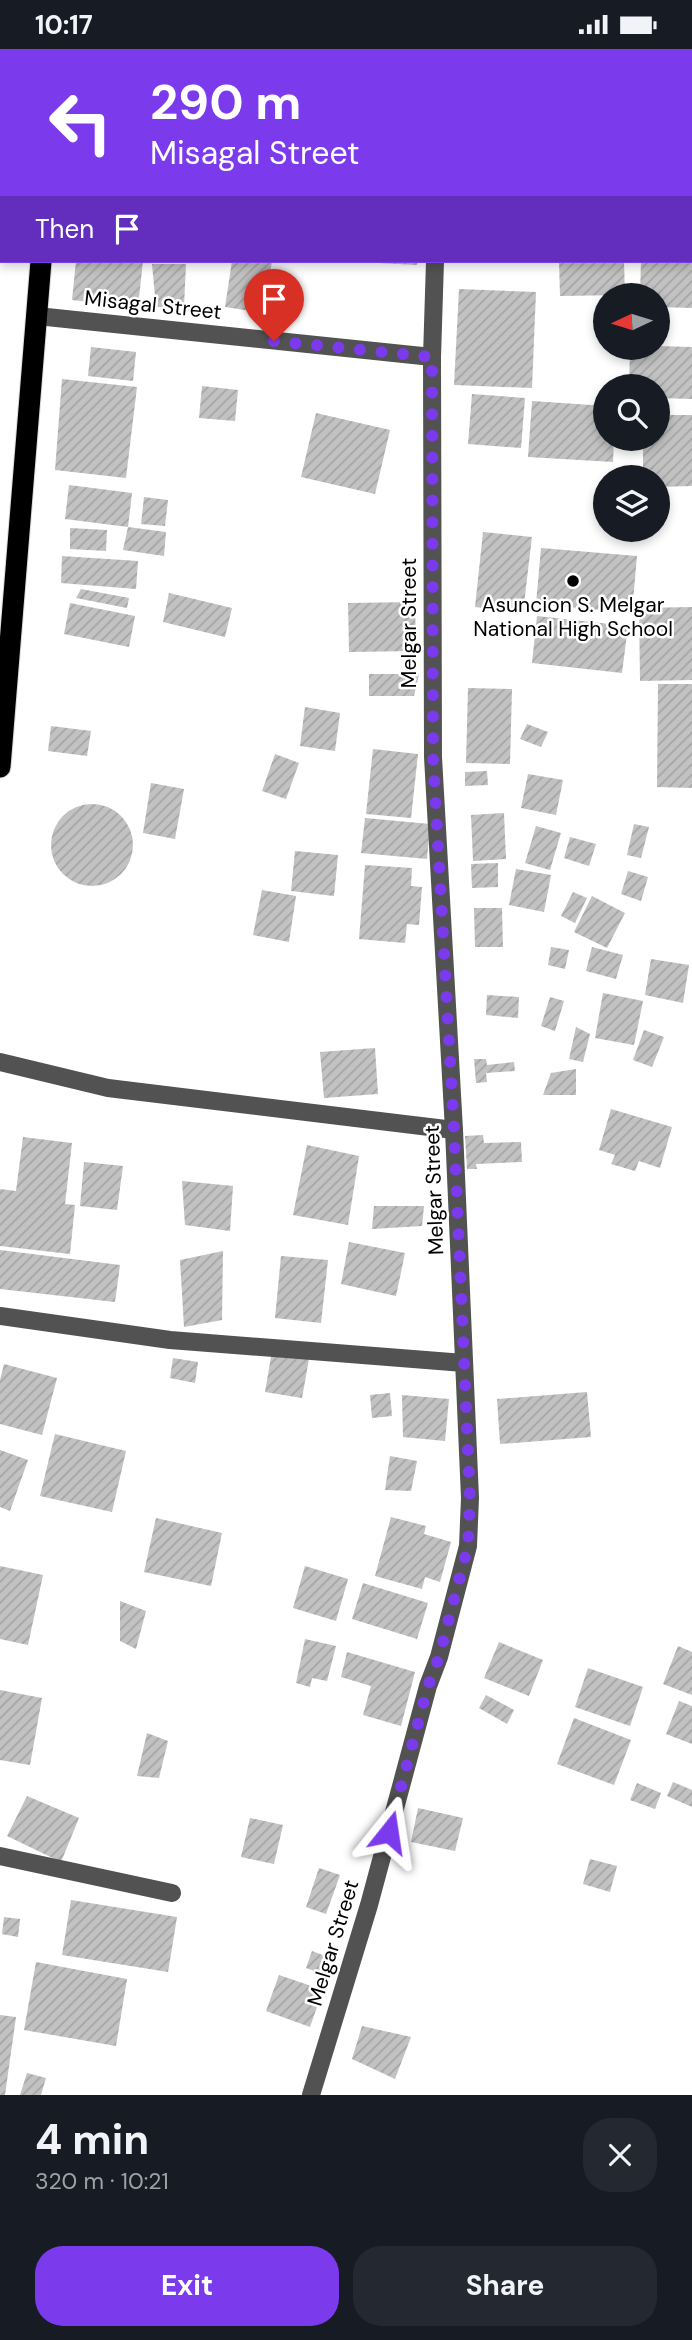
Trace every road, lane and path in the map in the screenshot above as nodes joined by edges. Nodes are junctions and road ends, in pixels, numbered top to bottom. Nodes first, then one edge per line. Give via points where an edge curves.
1 (41, 263) edge
2 (435, 263) edge
3 (37, 316) junction
4 (432, 357) junction
5 (0, 768) edge
6 (0, 1062) edge
7 (454, 1130) junction
8 (0, 1316) edge
9 (464, 1363) junction
10 (0, 1856) edge
11 (172, 1893) dead end
12 (311, 2095) edge

1 - 3 highway
2 - 4 street, Melgar Street
3 - 4 street, Misagal Street
3 - 5 highway
4 - 7 street, Melgar Street via 433,757
6 - 7 street via 108,1088
7 - 9 street, Melgar Street
8 - 9 street via 170,1340
9 - 12 street, Melgar Street via 468,1546 369,1905
10 - 11 street

